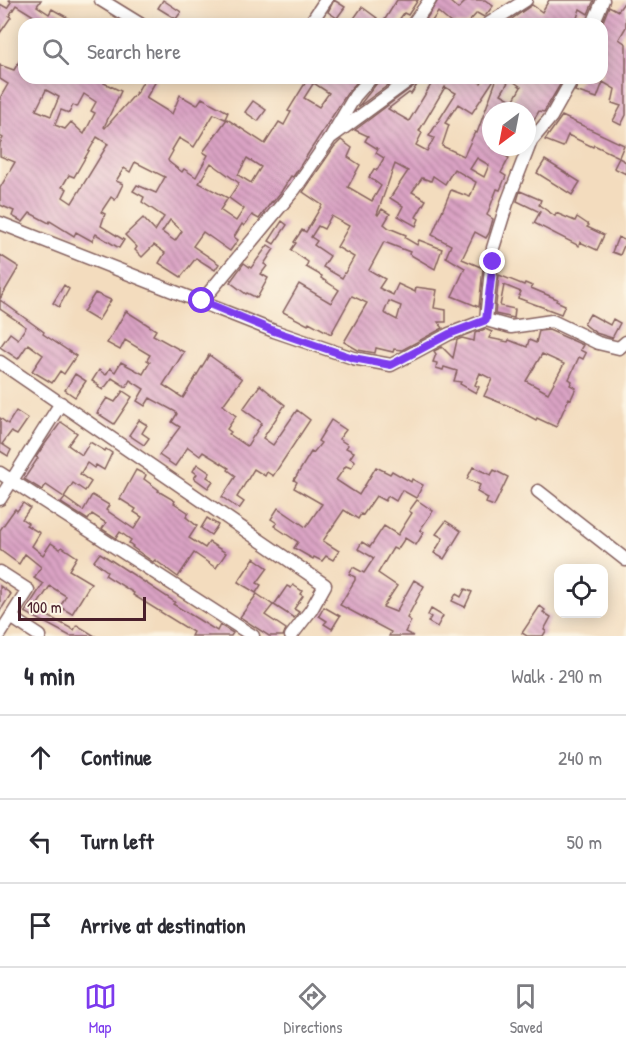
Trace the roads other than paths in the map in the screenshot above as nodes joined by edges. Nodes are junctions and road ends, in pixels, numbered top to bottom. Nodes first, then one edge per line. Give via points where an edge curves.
1 (101, 0) edge
2 (326, 0) edge
3 (430, 0) edge
4 (526, 0) edge
5 (603, 0) edge
6 (130, 18) edge
7 (314, 18) edge
8 (417, 18) edge
9 (498, 18) edge
10 (596, 18) edge
11 (366, 84) edge
12 (404, 84) edge
13 (570, 84) edge
14 (330, 138) junction
15 (0, 223) edge
16 (202, 301) junction
17 (486, 320) junction
18 (626, 342) edge
19 (0, 362) edge
20 (61, 403) junction
21 (0, 473) edge
22 (12, 482) junction
23 (538, 491) dead end
24 (0, 499) edge
25 (626, 560) edge
26 (0, 572) edge
27 (11, 617) junction
28 (0, 634) edge
29 (40, 636) edge
30 (252, 636) edge
31 (291, 636) edge

1 - 6 street
2 - 7 street
3 - 8 street
4 - 9 street
5 - 10 street
11 - 14 street
12 - 14 street
13 - 17 street via 551,117 531,141 507,203 493,248
14 - 16 street via 294,190
15 - 16 street
16 - 17 street via 353,358 391,365 449,334
17 - 18 street via 511,327 552,321 598,343 619,348
19 - 20 street
20 - 22 street
20 - 31 street via 325,585
21 - 22 street
22 - 24 street
22 - 30 street
23 - 25 street
26 - 27 street via 28,590
27 - 28 street
27 - 29 street

